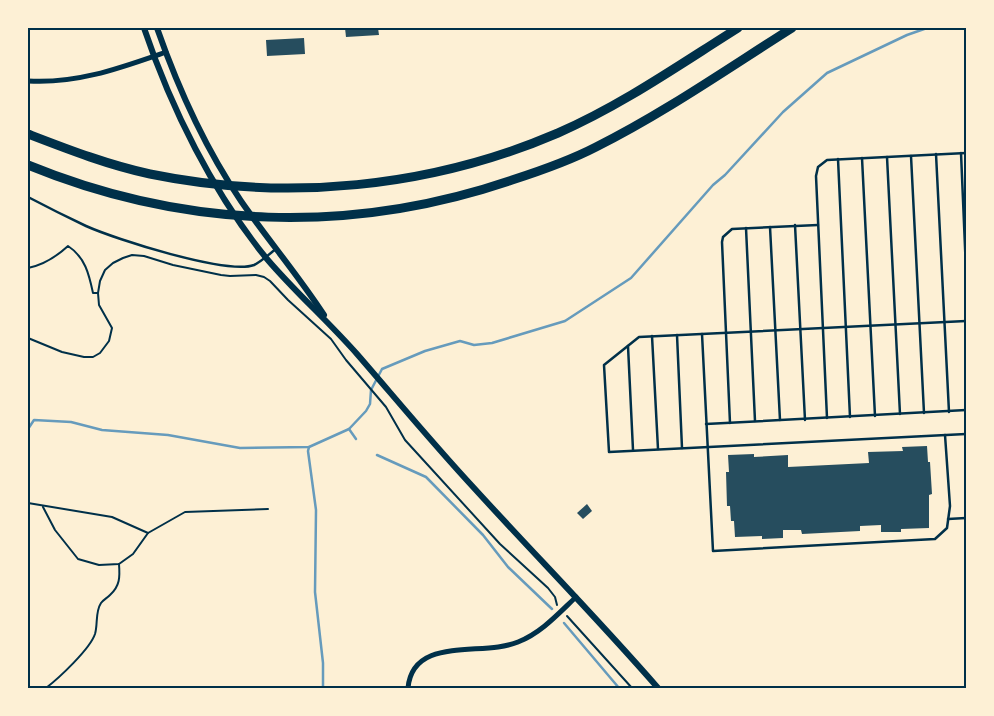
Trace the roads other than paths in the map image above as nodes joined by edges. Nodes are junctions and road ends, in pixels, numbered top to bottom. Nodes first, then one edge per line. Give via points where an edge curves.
1 (144, 28) edge
2 (157, 28) edge
3 (735, 29) edge
4 (790, 29) edge
5 (166, 52) junction
6 (154, 56) junction
7 (28, 81) edge
8 (28, 134) edge
9 (961, 153) junction
10 (966, 153) edge
11 (936, 154) junction
12 (912, 156) junction
13 (887, 157) junction
14 (862, 158) junction
15 (838, 159) junction
16 (28, 165) edge
17 (28, 197) edge
18 (795, 225) junction
19 (818, 225) junction
20 (770, 227) junction
21 (746, 228) junction
22 (276, 249) junction
23 (265, 257) junction
24 (966, 270) edge
25 (966, 321) edge
26 (944, 322) junction
27 (329, 323) junction
28 (920, 323) junction
29 (895, 324) junction
30 (870, 326) junction
31 (846, 327) junction
32 (823, 328) junction
33 (800, 329) junction
34 (776, 330) junction
35 (751, 331) junction
36 (726, 333) junction
37 (702, 334) junction
38 (677, 335) junction
39 (652, 336) junction
40 (628, 346) junction
41 (966, 410) edge
42 (949, 412) junction
43 (924, 413) junction
44 (900, 414) junction
45 (875, 416) junction
46 (850, 417) junction
47 (828, 418) junction
48 (805, 420) junction
49 (780, 421) junction
50 (755, 422) junction
51 (730, 423) junction
52 (706, 424) junction
53 (966, 434) edge
54 (945, 435) junction
55 (707, 446) junction
56 (682, 448) junction
57 (658, 449) junction
58 (633, 450) junction
59 (966, 518) edge
60 (948, 519) junction
61 (576, 597) junction
62 (408, 688) edge
63 (658, 688) edge

1 - 6 street
2 - 5 street
3 - 8 highway via 659,78 558,133 450,169 378,183 261,188 187,180 149,174 103,161
4 - 16 highway via 682,98 579,155 534,173 424,204 354,214 282,218 207,213 133,200 85,187
5 - 6 street
5 - 22 street via 187,104 222,169
6 - 7 street via 79,78
6 - 23 street via 199,153 225,199
9 - 10 lane
9 - 11 lane
9 - 24 lane
11 - 12 lane
11 - 26 lane
12 - 13 lane
12 - 28 lane
13 - 14 lane
13 - 29 lane
14 - 15 lane
14 - 30 lane
15 - 19 lane via 828,160 816,172
15 - 31 lane
17 - 23 lane via 88,227 200,261 254,265
18 - 19 lane
18 - 20 lane
18 - 33 lane
19 - 32 lane
20 - 21 lane
20 - 34 lane
21 - 35 lane
21 - 36 lane via 732,228 722,242
22 - 23 lane
22 - 27 street
23 - 27 street
25 - 26 lane
26 - 28 lane
26 - 42 lane
27 - 61 street via 474,489
28 - 29 lane
28 - 43 lane
29 - 30 lane
29 - 44 lane
30 - 31 lane
30 - 45 lane
31 - 32 lane
31 - 46 lane
32 - 33 lane
32 - 47 lane
33 - 34 lane
33 - 48 lane
34 - 35 lane
34 - 49 lane
35 - 36 lane
35 - 50 lane
36 - 37 lane
36 - 51 lane
37 - 38 lane
37 - 52 lane
38 - 39 lane
38 - 56 lane
39 - 40 lane via 639,337
39 - 57 lane
40 - 58 lane
40 - 58 lane via 604,365 609,452
41 - 42 lane
42 - 43 lane
43 - 44 lane
44 - 45 lane
45 - 46 lane
46 - 47 lane
47 - 48 lane
48 - 49 lane
49 - 50 lane
50 - 51 lane
51 - 52 lane
52 - 55 lane
53 - 54 lane
54 - 55 lane
54 - 60 lane
55 - 56 lane
55 - 60 lane via 713,551 935,539 947,528
56 - 57 lane
57 - 58 lane
59 - 60 lane
61 - 62 street via 544,628 518,642 491,649 442,652 427,657 412,673
61 - 63 street

